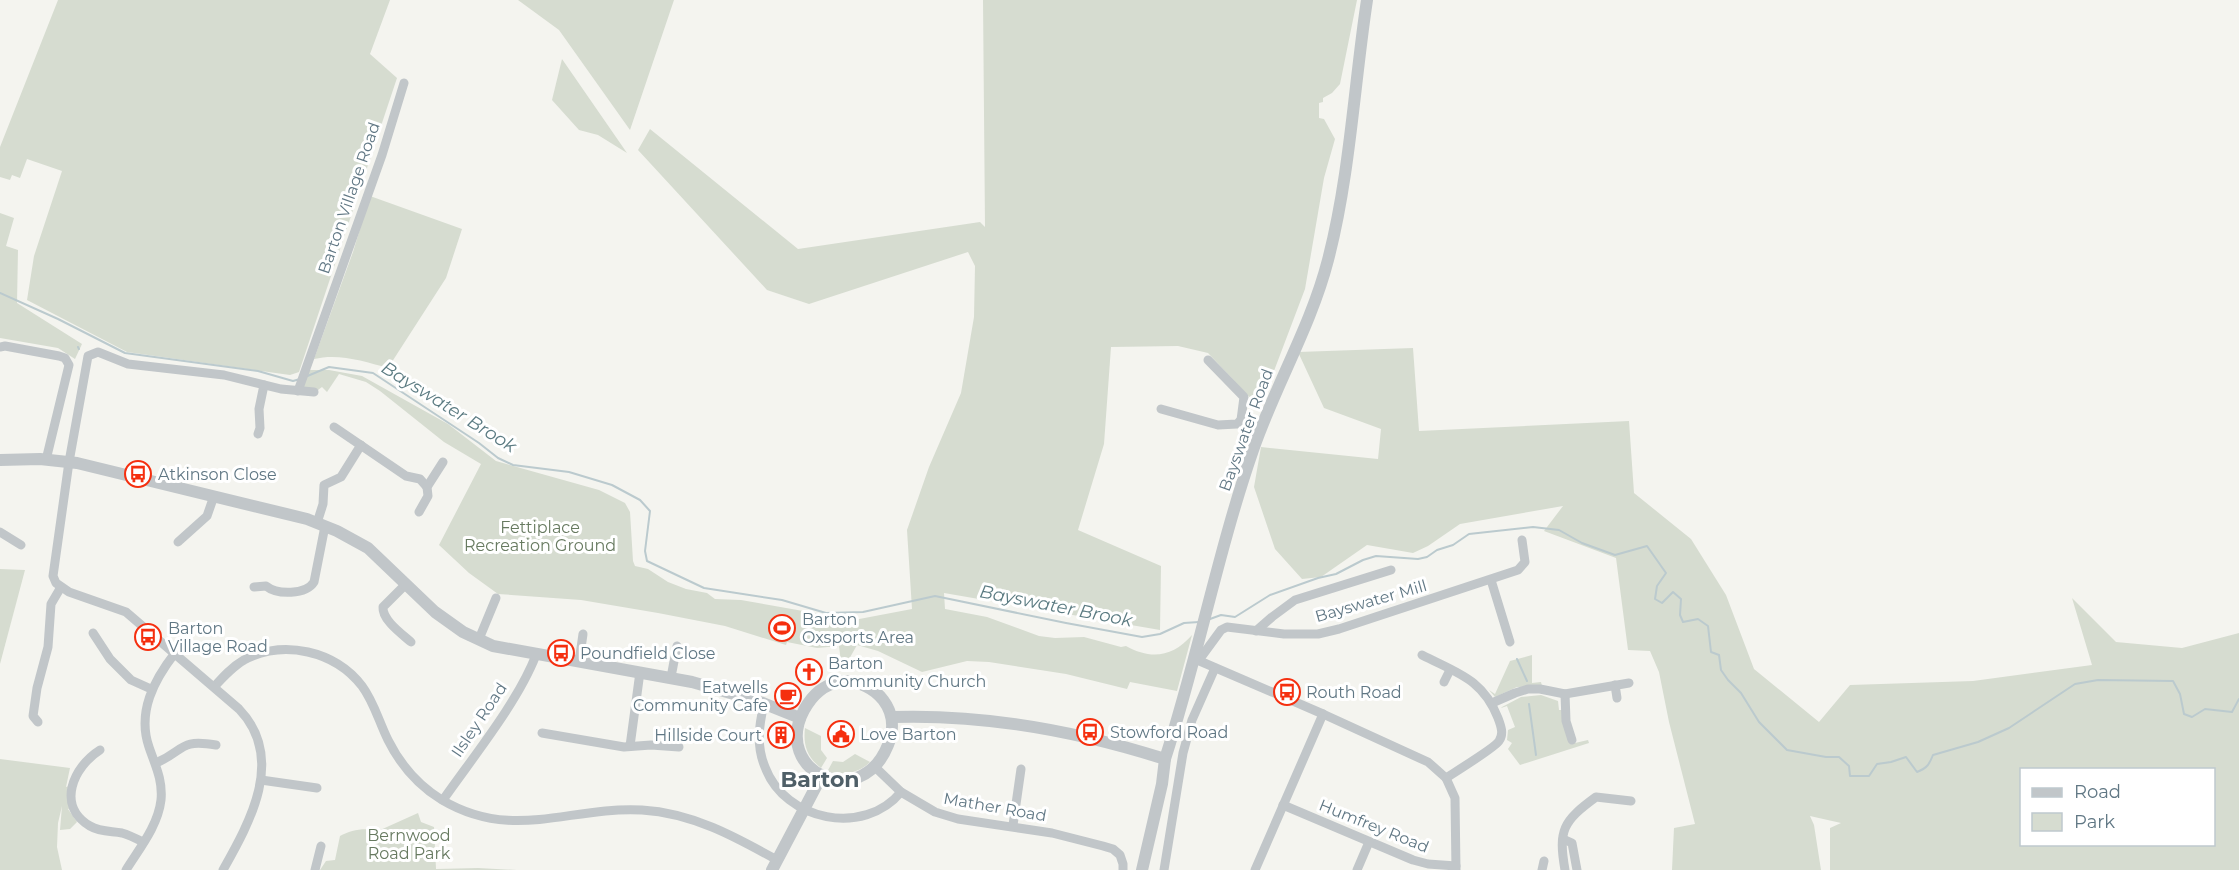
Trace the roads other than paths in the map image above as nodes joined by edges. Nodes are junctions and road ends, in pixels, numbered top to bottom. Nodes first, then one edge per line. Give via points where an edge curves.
1 (1367, 0) edge
2 (404, 83) dead end
3 (0, 347) edge
4 (1208, 360) dead end
5 (264, 386) junction
6 (298, 388) junction
7 (314, 392) dead end
8 (1161, 409) dead end
9 (1241, 420) junction
10 (334, 427) dead end
11 (1261, 428) junction
12 (262, 430) dead end
13 (361, 445) junction
14 (0, 459) edge
15 (46, 460) junction
16 (69, 462) junction
17 (443, 462) dead end
18 (427, 486) junction
19 (214, 496) junction
20 (419, 512) dead end
21 (321, 525) junction
22 (0, 532) edge
23 (1522, 540) dead end
24 (178, 542) dead end
25 (21, 545) dead end
26 (1391, 570) dead end
27 (1491, 580) junction
28 (406, 584) junction
29 (61, 587) junction
30 (254, 587) dead end
31 (496, 597) dead end
32 (1256, 632) junction
33 (93, 633) dead end
34 (583, 634) dead end
35 (479, 639) junction
36 (411, 642) dead end
37 (1510, 642) dead end
38 (676, 646) dead end
39 (175, 653) junction
40 (536, 655) junction
41 (1422, 655) dead end
42 (1196, 660) junction
43 (579, 662) junction
44 (1215, 668) junction
45 (1450, 670) junction
46 (640, 672) junction
47 (671, 677) junction
48 (1444, 682) dead end
49 (1629, 682) dead end
50 (1615, 685) junction
51 (214, 687) junction
52 (151, 689) junction
53 (1565, 694) junction
54 (1617, 698) dead end
55 (764, 704) junction
56 (1492, 704) junction
57 (1323, 714) junction
58 (892, 717) junction
59 (800, 718) junction
60 (33, 719) dead end
61 (542, 733) dead end
62 (1572, 740) dead end
63 (216, 745) dead end
64 (630, 746) junction
65 (679, 747) dead end
66 (100, 750) dead end
67 (1165, 759) junction
68 (156, 763) junction
69 (875, 767) junction
70 (1022, 769) dead end
71 (821, 777) junction
72 (1446, 778) junction
73 (261, 780) junction
74 (317, 788) dead end
75 (901, 792) junction
76 (443, 800) junction
77 (1631, 801) dead end
78 (1283, 805) junction
79 (803, 810) junction
80 (1013, 825) junction
81 (1563, 839) junction
82 (143, 842) junction
83 (1369, 842) junction
84 (321, 846) dead end
85 (774, 865) edge
86 (1456, 868) edge
87 (126, 870) edge
88 (223, 870) edge
89 (315, 870) edge
90 (1123, 870) edge
91 (1142, 870) edge
92 (1164, 870) edge
93 (1255, 870) edge
94 (1357, 870) edge
95 (1565, 870) edge
96 (1577, 870) edge

1 - 11 street, Bayswater Road via 1342,192 1327,261 1317,296
2 - 6 street, Barton Village Road
3 - 15 street via 59,356 69,365
4 - 9 street via 1244,397
5 - 6 street
5 - 12 street via 259,409
5 - 16 street via 224,375 128,364 91,353
6 - 7 street
8 - 9 street via 1218,425 1237,424
9 - 11 street
10 - 13 street
11 - 42 street, Bayswater Road via 1228,530
13 - 18 street
13 - 21 street via 341,477 324,485
14 - 15 street
15 - 16 street
16 - 19 street
16 - 29 street via 53,569
17 - 18 street
18 - 20 street via 427,498
19 - 21 street
19 - 24 street via 207,516
21 - 28 street via 368,548
21 - 30 street via 314,582 309,588 299,592
22 - 25 street
23 - 27 street, Bayswater Mill via 1521,568
26 - 32 street, Bayswater Mill via 1295,600
27 - 32 street, Bayswater Mill via 1329,632
27 - 37 street
28 - 35 street via 441,617
28 - 36 street via 382,610
29 - 39 street via 126,612
29 - 60 street via 51,604 48,647
31 - 35 street
32 - 42 street, Bayswater Mill via 1233,627 1221,630
33 - 52 street via 106,654 131,680
34 - 43 street
35 - 40 street
38 - 47 street
39 - 51 street
39 - 52 street
40 - 43 street
40 - 76 street, Ilsley Road via 506,709
41 - 45 street
42 - 44 street
42 - 67 street, Bayswater Road
43 - 46 street
44 - 57 street
44 - 92 street via 1192,720 1183,753
45 - 48 street
45 - 56 street via 1477,685
46 - 47 street
46 - 64 street
47 - 55 street
49 - 50 street
50 - 53 street
50 - 54 street
51 - 73 street via 252,725 258,741
51 - 76 street via 235,666 274,650 304,650 334,662 362,686 403,764
52 - 68 street via 146,731
53 - 56 street via 1528,689
53 - 62 street via 1566,721
55 - 59 street
55 - 79 street via 759,745 765,768 778,790
56 - 72 street via 1501,726 1500,740
57 - 72 street via 1418,756
57 - 78 street
58 - 59 street via 887,703 876,691 858,682 842,681 816,692
58 - 67 street via 1009,723
58 - 69 street via 889,745
59 - 71 street via 800,752
61 - 64 street
63 - 68 street via 189,743
64 - 65 street
66 - 82 street via 86,755 73,779 76,813 94,828 123,833
67 - 91 street, Bayswater Road
68 - 82 street via 161,801
69 - 71 street via 854,779
69 - 75 street, Mather Road
70 - 80 street
71 - 79 street
72 - 86 street via 1455,798
73 - 74 street
73 - 88 street via 250,819
75 - 79 street via 884,808 857,817 825,817
75 - 80 street, Mather Road via 943,815
76 - 85 street via 478,815 522,822 615,810 656,811 720,829
77 - 81 street via 1596,797 1574,815
78 - 83 street, Humfrey Road
78 - 93 street
79 - 85 street
80 - 90 street, Mather Road via 1113,849
81 - 95 street
81 - 96 street via 1572,843
82 - 87 street
83 - 86 street, Humfrey Road via 1420,863
83 - 94 street
84 - 89 street

